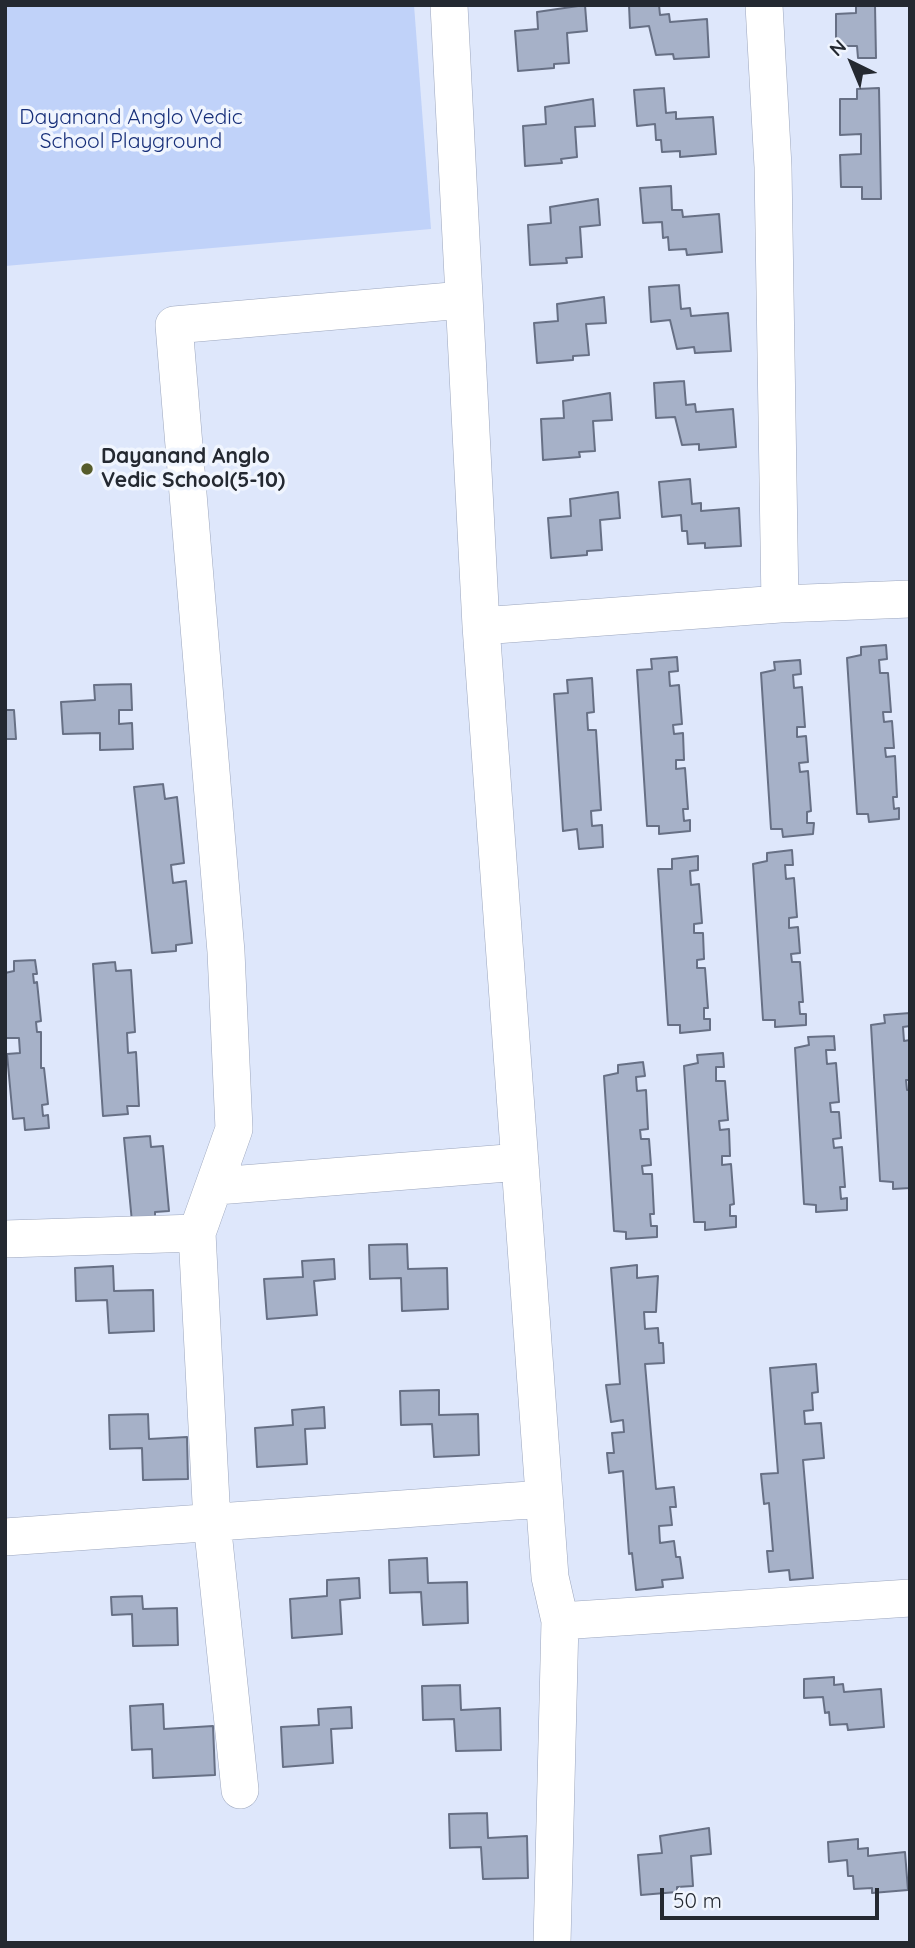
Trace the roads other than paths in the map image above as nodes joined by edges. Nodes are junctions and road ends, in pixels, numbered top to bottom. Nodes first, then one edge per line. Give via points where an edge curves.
1 (449, 5) edge
2 (764, 5) edge
3 (463, 300) junction
4 (910, 599) edge
5 (780, 604) junction
6 (481, 626) junction
7 (520, 1162) junction
8 (217, 1186) junction
9 (197, 1233) junction
10 (5, 1239) edge
11 (544, 1499) junction
12 (212, 1522) junction
13 (5, 1537) edge
14 (910, 1598) edge
15 (560, 1621) junction
16 (240, 1790) dead end
17 (552, 1943) edge

1 - 3 street
2 - 5 street via 773,167
3 - 6 street
3 - 8 street via 174,325 226,952 234,1129
4 - 5 street
5 - 6 street
6 - 7 street
7 - 8 street
7 - 11 street
8 - 9 street
9 - 10 street
9 - 12 street
11 - 12 street
11 - 15 street via 550,1577
12 - 13 street
12 - 16 street
14 - 15 street
15 - 17 street

